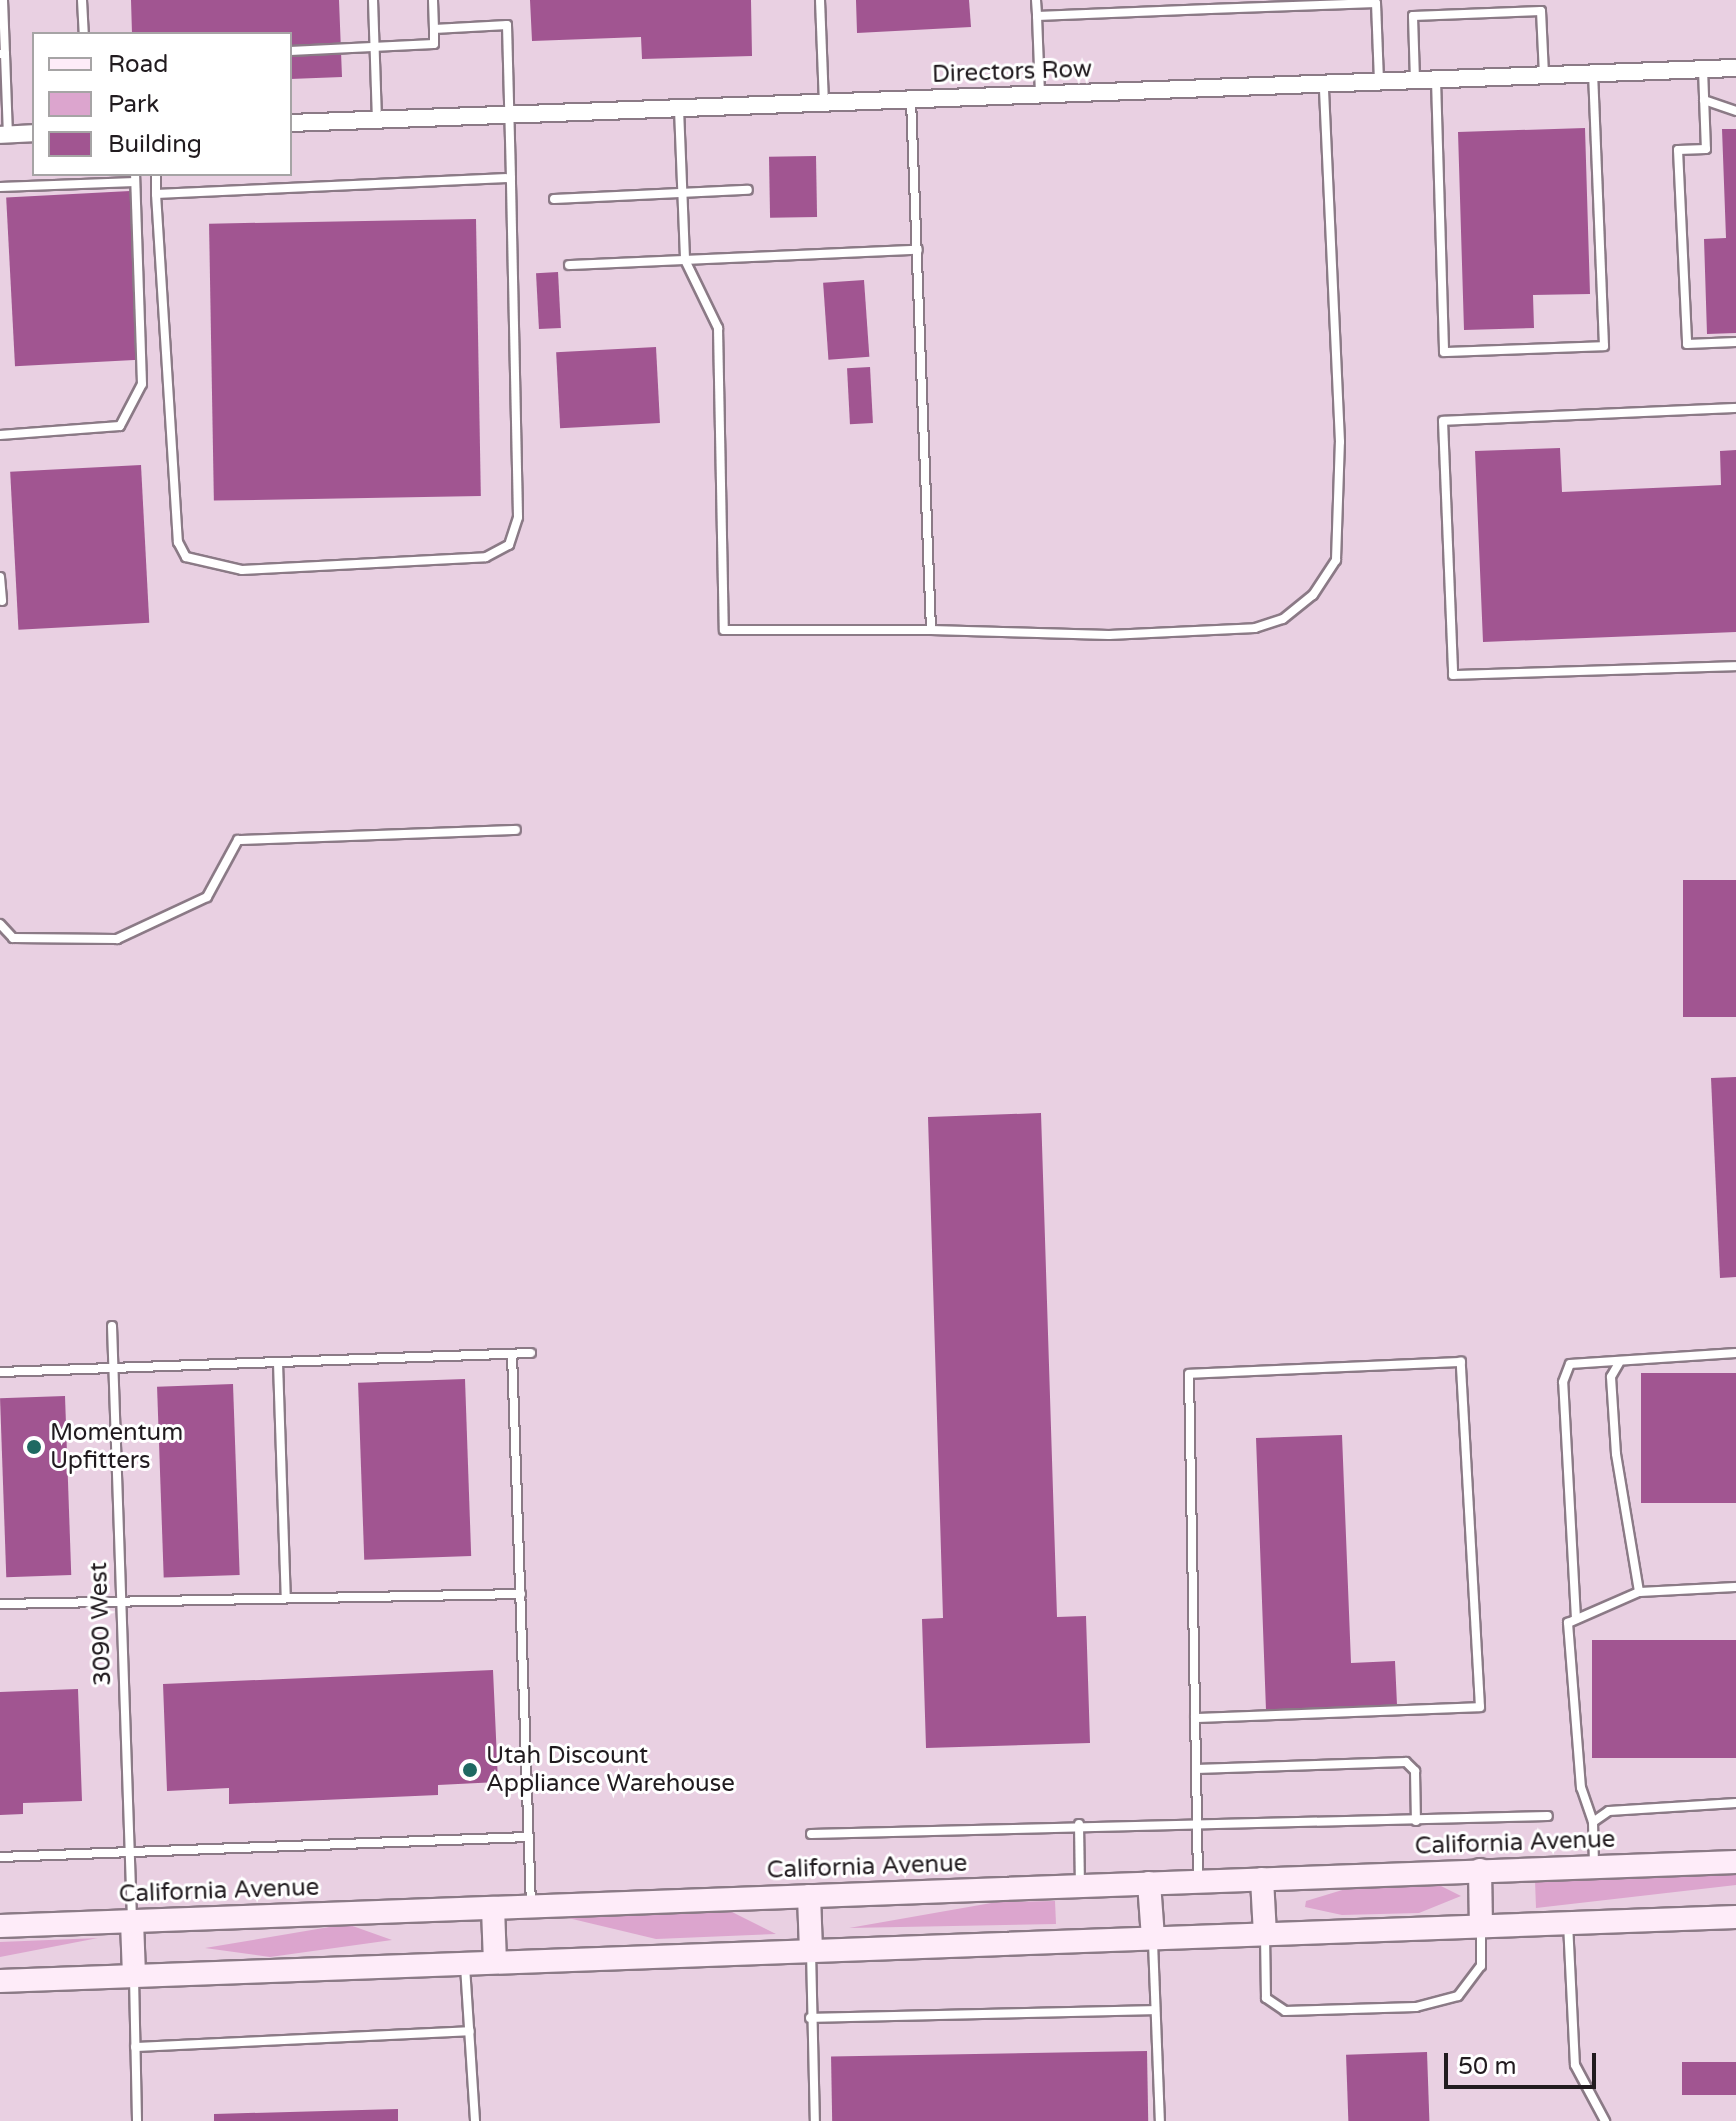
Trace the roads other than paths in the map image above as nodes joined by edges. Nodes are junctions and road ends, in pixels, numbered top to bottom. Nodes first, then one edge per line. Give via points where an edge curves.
1 (3, 0) edge
2 (82, 0) edge
3 (373, 0) edge
4 (433, 0) edge
5 (820, 0) edge
6 (1036, 0) edge
7 (1376, 2) edge
8 (1210, 4) edge
9 (1037, 16) junction
10 (434, 29) junction
11 (84, 32) edge
12 (375, 47) junction
13 (292, 51) edge
14 (3, 54) edge
15 (1736, 68) edge
16 (1703, 69) junction
17 (1593, 74) junction
18 (1545, 76) junction
19 (1415, 80) junction
20 (1436, 80) junction
21 (1379, 82) junction
22 (1324, 84) junction
23 (1040, 95) junction
24 (911, 100) junction
25 (1704, 100) junction
26 (824, 103) junction
27 (679, 109) junction
28 (1736, 111) edge
29 (510, 115) junction
30 (377, 120) junction
31 (292, 123) edge
32 (32, 133) edge
33 (4, 134) edge
34 (156, 176) edge
35 (135, 178) edge
36 (511, 178) junction
37 (0, 187) edge
38 (748, 190) dead end
39 (156, 194) junction
40 (682, 194) junction
41 (554, 199) dead end
42 (918, 250) junction
43 (685, 260) junction
44 (569, 265) dead end
45 (1736, 342) edge
46 (1736, 408) edge
47 (0, 435) edge
48 (0, 577) edge
49 (2, 601) edge
50 (931, 630) junction
51 (1736, 666) edge
52 (516, 830) dead end
53 (0, 924) edge
54 (112, 1326) dead end
55 (531, 1353) dead end
56 (1736, 1353) edge
57 (512, 1354) junction
58 (278, 1363) junction
59 (1619, 1363) junction
60 (112, 1368) junction
61 (0, 1372) edge
62 (1736, 1587) edge
63 (1639, 1592) junction
64 (521, 1594) junction
65 (286, 1598) junction
66 (121, 1602) junction
67 (0, 1604) edge
68 (1576, 1619) junction
69 (1195, 1718) junction
70 (1196, 1769) junction
71 (1736, 1803) edge
72 (1548, 1816) dead end
73 (1197, 1820) junction
74 (1416, 1821) junction
75 (1593, 1822) junction
76 (1079, 1824) junction
77 (811, 1834) dead end
78 (529, 1837) junction
79 (129, 1852) junction
80 (0, 1857) edge
81 (1736, 1862) edge
82 (1594, 1866) junction
83 (1480, 1870) junction
84 (1262, 1879) junction
85 (1198, 1881) junction
86 (1149, 1883) junction
87 (1080, 1885) junction
88 (809, 1896) junction
89 (531, 1906) junction
90 (493, 1908) junction
91 (1736, 1917) edge
92 (132, 1921) junction
93 (1568, 1922) junction
94 (1481, 1925) junction
95 (0, 1926) edge
96 (1265, 1934) junction
97 (1153, 1938) junction
98 (811, 1950) junction
99 (495, 1962) junction
100 (465, 1963) junction
101 (134, 1976) junction
102 (0, 1981) edge
103 (1155, 2010) junction
104 (810, 2018) junction
105 (470, 2031) junction
106 (135, 2047) junction
107 (137, 2121) edge
108 (475, 2121) edge
109 (815, 2121) edge
110 (1160, 2121) edge
111 (1605, 2121) edge

1 - 14 lane
2 - 11 lane
3 - 12 lane
4 - 10 lane
5 - 26 lane
6 - 9 lane
7 - 8 lane
7 - 21 lane
8 - 9 lane
9 - 23 lane
10 - 12 lane via 434,44
10 - 29 lane via 507,25
12 - 13 lane
12 - 30 lane
14 - 33 lane
15 - 16 street, Directors Row
16 - 17 street, Directors Row
16 - 25 lane
17 - 18 street, Directors Row
17 - 20 lane via 1604,346 1590,347 1444,352
18 - 19 lane via 1541,11 1413,16
18 - 20 street, Directors Row
19 - 20 street, Directors Row
19 - 21 street, Directors Row
21 - 22 street, Directors Row
22 - 23 street, Directors Row
22 - 50 lane via 1340,442 1336,560 1313,595 1283,619 1255,628 1109,635
23 - 24 street, Directors Row
24 - 26 street, Directors Row
24 - 42 lane
25 - 28 lane
25 - 45 lane via 1706,149 1678,150 1687,344
26 - 27 street, Directors Row
27 - 29 street, Directors Row
27 - 40 lane
29 - 30 street, Directors Row
29 - 36 lane
30 - 31 street, Directors Row
32 - 33 street
34 - 39 lane
35 - 37 lane
35 - 47 lane via 142,384 120,426
36 - 39 lane
36 - 39 lane via 518,517 509,545 486,557 242,570 186,557 178,542
38 - 40 lane
40 - 41 lane
40 - 43 lane
42 - 43 lane
42 - 50 lane
43 - 44 lane
43 - 50 lane via 718,328 724,630
46 - 51 lane via 1443,421 1453,675
48 - 49 lane
52 - 53 lane via 238,840 207,897 117,939 13,938
54 - 60 lane, 3090 West
55 - 57 lane
56 - 59 lane
57 - 58 lane
57 - 64 lane
58 - 60 lane
58 - 65 lane
59 - 63 lane via 1611,1377 1616,1454
59 - 68 lane via 1570,1364 1563,1382
60 - 61 lane
60 - 66 lane, 3090 West
62 - 63 lane
63 - 68 lane
64 - 65 lane
64 - 78 lane
65 - 66 lane
66 - 67 lane
66 - 79 lane, 3090 West
68 - 75 lane via 1568,1623 1573,1713 1581,1788
69 - 69 lane via 1189,1374 1461,1362 1480,1707
69 - 70 lane
70 - 73 lane
70 - 74 lane via 1406,1762 1415,1771
71 - 75 lane via 1609,1811
72 - 74 lane
73 - 74 lane via 1255,1825
73 - 76 lane
73 - 85 lane
75 - 82 lane
76 - 77 lane
76 - 87 lane
78 - 79 lane
78 - 89 lane
79 - 80 lane
79 - 92 lane, 3090 West
81 - 82 main road, California Avenue
82 - 83 main road, California Avenue
83 - 84 main road, California Avenue
83 - 94 main road
84 - 85 main road, California Avenue
84 - 96 main road
85 - 86 main road, California Avenue
86 - 87 main road, California Avenue
86 - 97 main road
87 - 88 main road, California Avenue
88 - 89 main road, California Avenue
88 - 98 main road
89 - 90 main road, California Avenue
90 - 92 main road, California Avenue
90 - 99 main road
91 - 93 main road
92 - 95 main road, California Avenue
92 - 101 main road
93 - 94 main road
93 - 111 lane via 1575,2065
94 - 96 main road
94 - 96 lane via 1481,1966 1458,1996 1416,2007 1285,2011 1266,1998
96 - 97 main road
97 - 98 main road
97 - 103 lane
98 - 99 main road
98 - 104 lane
99 - 100 main road
100 - 101 main road
100 - 105 lane
101 - 102 main road
101 - 106 lane
103 - 104 lane
103 - 110 lane
104 - 109 lane
105 - 106 lane
105 - 108 lane
106 - 107 lane

